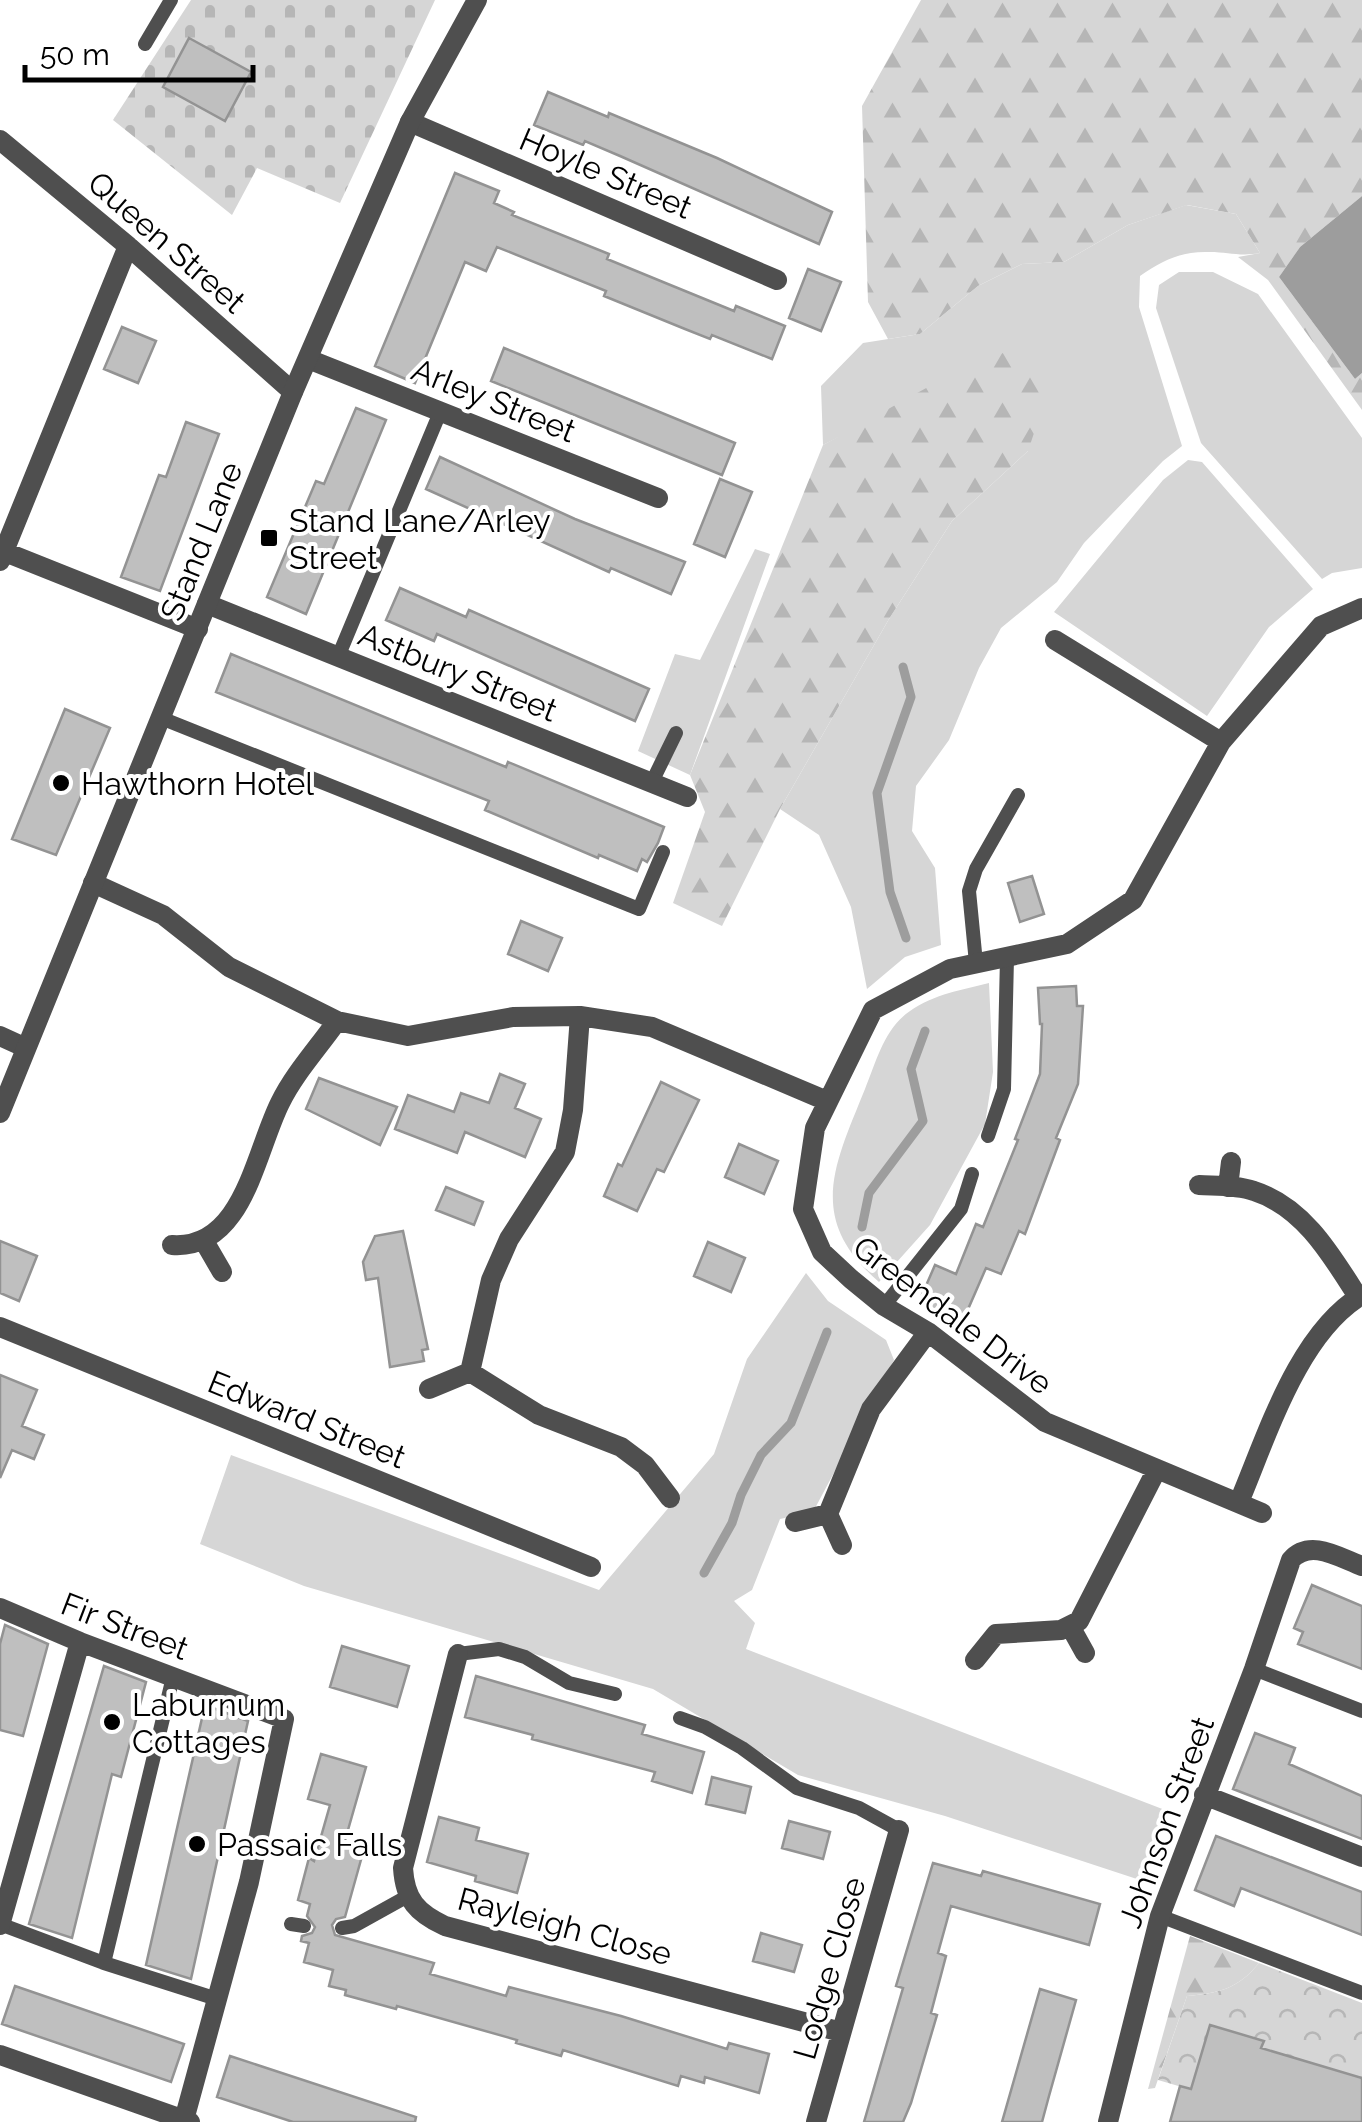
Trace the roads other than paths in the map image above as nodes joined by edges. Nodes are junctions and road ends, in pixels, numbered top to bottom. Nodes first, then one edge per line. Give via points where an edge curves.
1 (171, 0) edge
2 (477, 0) edge
3 (145, 44) dead end
4 (410, 122) junction
5 (0, 140) edge
6 (128, 246) junction
7 (778, 280) dead end
8 (308, 359) junction
9 (293, 392) junction
10 (441, 410) junction
11 (658, 498) dead end
12 (1, 554) edge
13 (207, 604) junction
14 (1362, 608) edge
15 (198, 628) junction
16 (1054, 640) dead end
17 (338, 657) junction
18 (161, 718) junction
19 (676, 733) dead end
20 (1221, 742) junction
21 (652, 782) junction
22 (1018, 795) dead end
23 (687, 796) dead end
24 (663, 852) dead end
25 (93, 883) junction
26 (1007, 958) junction
27 (976, 963) junction
28 (580, 1016) junction
29 (337, 1021) junction
30 (0, 1036) edge
31 (24, 1047) junction
32 (827, 1101) junction
33 (0, 1113) edge
34 (988, 1136) dead end
35 (1231, 1162) dead end
36 (972, 1174) dead end
37 (1199, 1185) dead end
38 (1228, 1187) junction
39 (204, 1241) junction
40 (172, 1245) dead end
41 (222, 1272) dead end
42 (1360, 1296) edge
43 (884, 1306) junction
44 (0, 1327) edge
45 (928, 1332) junction
46 (470, 1372) junction
47 (429, 1389) dead end
48 (1157, 1470) junction
49 (670, 1498) dead end
50 (1239, 1502) junction
51 (1262, 1513) dead end
52 (828, 1514) junction
53 (795, 1522) dead end
54 (842, 1545) dead end
55 (1362, 1566) edge
56 (591, 1567) dead end
57 (0, 1608) edge
58 (1070, 1626) junction
59 (80, 1642) junction
60 (1085, 1653) dead end
61 (458, 1654) joint
62 (975, 1660) dead end
63 (1254, 1669) junction
64 (172, 1677) junction
65 (615, 1694) dead end
66 (1362, 1712) edge
67 (680, 1718) dead end
68 (1204, 1795) junction
69 (899, 1830) joint
70 (1362, 1857) edge
71 (408, 1896) junction
72 (1160, 1916) junction
73 (0, 1924) edge
74 (342, 1928) dead end
75 (104, 1962) junction
76 (1362, 1993) edge
77 (217, 1999) junction
78 (841, 2032) junction
79 (0, 2056) edge
80 (187, 2121) edge
81 (816, 2122) edge
82 (1108, 2122) edge

1 - 3 lane
2 - 4 street, Stand Lane
4 - 7 street, Hoyle Street
4 - 8 street, Stand Lane
5 - 6 street, Queen Street
6 - 9 street, Queen Street
6 - 12 street
8 - 9 street, Stand Lane
8 - 10 street, Arley Street
9 - 13 street, Stand Lane
10 - 11 street, Arley Street
10 - 17 lane
12 - 15 street
13 - 15 street, Stand Lane
13 - 17 street, Astbury Street
14 - 20 street, Greendale Drive via 1320,626
15 - 18 street, Stand Lane
16 - 20 street
17 - 21 street, Astbury Street
18 - 24 lane via 639,909
18 - 25 street, Stand Lane
19 - 21 lane
20 - 26 street, Greendale Drive via 1133,900 1067,944
21 - 23 street, Astbury Street
22 - 27 lane via 969,891
25 - 29 street via 163,916 229,967
25 - 31 street, Stand Lane
26 - 27 street, Greendale Drive
26 - 34 lane via 1004,1089
27 - 32 street, Greendale Drive via 950,969 873,1010
28 - 29 street via 513,1017 408,1036
28 - 32 street via 652,1027
28 - 46 street via 565,1152 509,1238 491,1280
29 - 39 street via 281,1101 232,1217
30 - 31 street
31 - 33 street, Stand Lane
32 - 43 street, Greendale Drive via 815,1128 803,1209 822,1252
35 - 38 street
36 - 43 lane via 961,1209
37 - 38 street
38 - 42 street via 1254,1191 1294,1213
39 - 40 street
39 - 41 street
42 - 50 street via 1327,1326 1299,1367
43 - 45 street, Greendale Drive
44 - 56 street, Edward Street
45 - 48 street, Greendale Drive via 1045,1422
45 - 52 street via 871,1408
46 - 47 street
46 - 49 street via 538,1415 621,1447 646,1465
48 - 50 street, Greendale Drive
48 - 58 street via 1079,1621
50 - 51 street, Greendale Drive
52 - 53 street
52 - 54 street
55 - 63 street, Johnson Street via 1323,1551 1300,1551 1291,1560
57 - 59 street, Fir Street
58 - 60 street
58 - 62 street via 996,1634
59 - 64 street, Fir Street
59 - 73 street
61 - 65 lane via 499,1650 569,1682
61 - 71 street via 403,1868
63 - 66 lane
63 - 68 street, Johnson Street
64 - 75 lane
64 - 77 street, Fir Street via 284,1719
67 - 69 lane via 742,1748 797,1788 860,1808
68 - 70 street
68 - 72 street, Johnson Street
69 - 78 street, Lodge Close
71 - 74 lane
71 - 78 street, Rayleigh Close via 445,1926
72 - 76 lane
72 - 82 street, Johnson Street
73 - 75 lane
75 - 77 lane
77 - 80 street
78 - 81 street, Lodge Close
79 - 80 street

